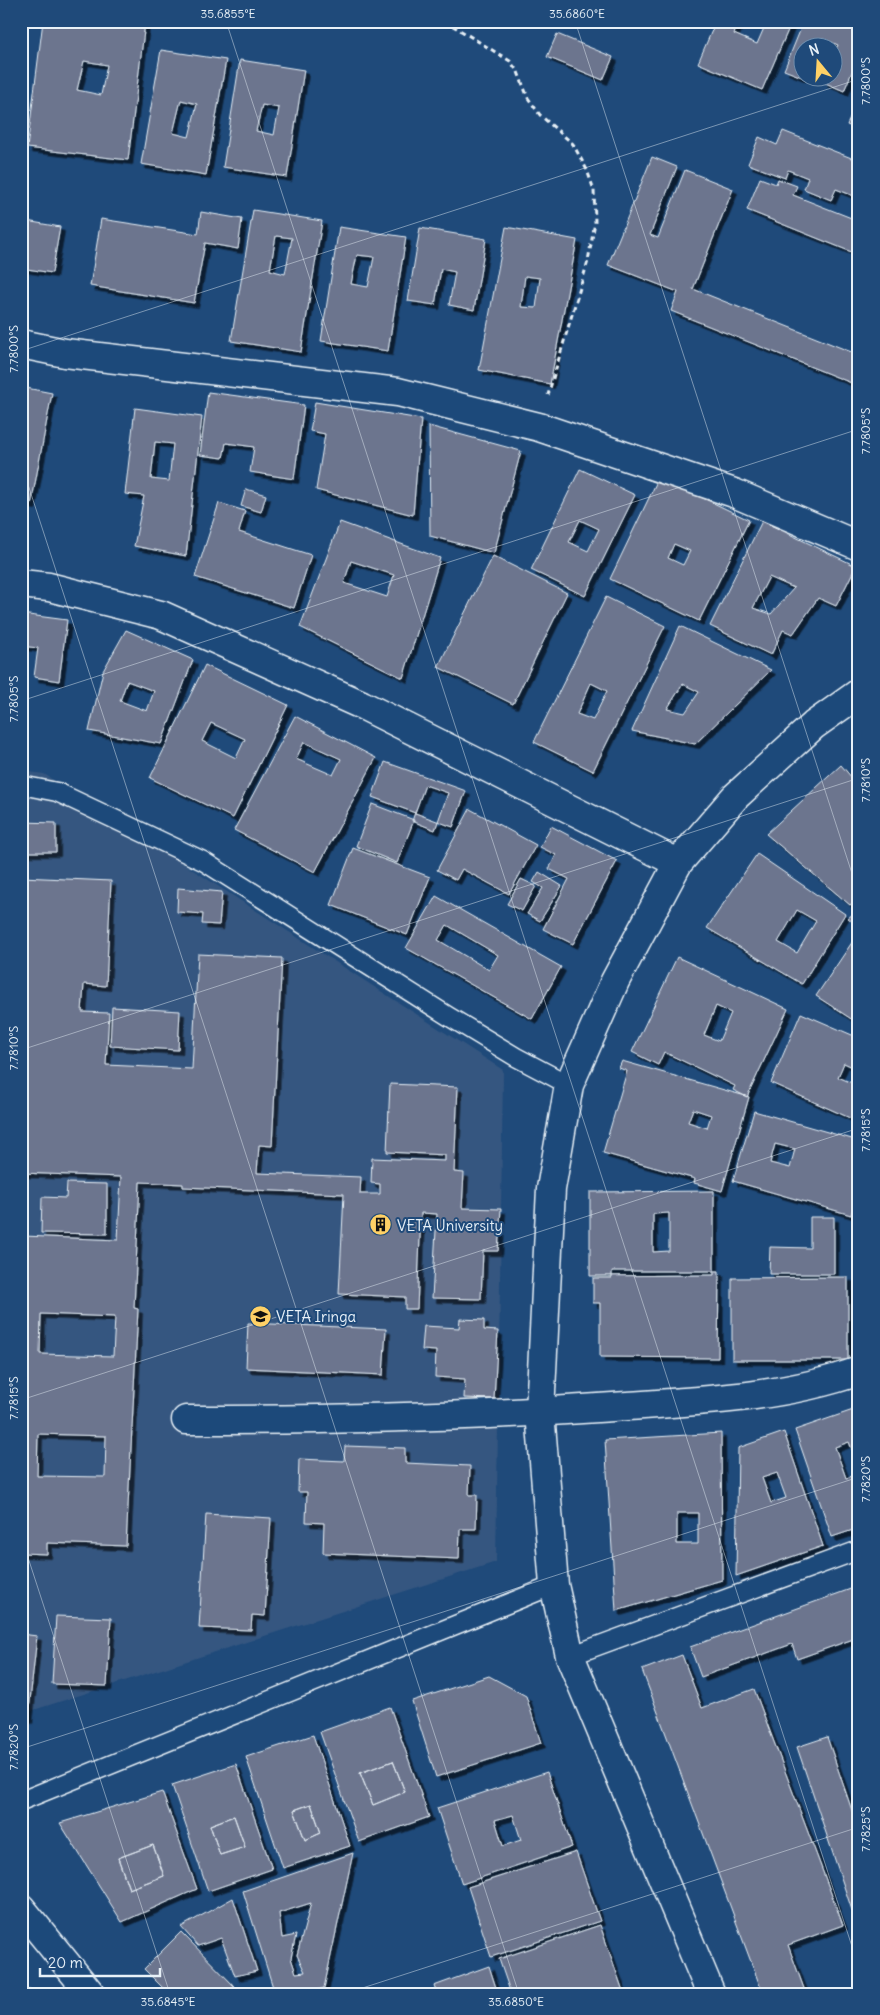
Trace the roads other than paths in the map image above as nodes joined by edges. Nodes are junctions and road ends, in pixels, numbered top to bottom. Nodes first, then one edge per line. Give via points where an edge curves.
1 (21, 344) edge
2 (859, 546) edge
3 (21, 584) edge
4 (859, 693) edge
5 (21, 785) edge
6 (678, 863) junction
7 (569, 1085) junction
8 (859, 1371) edge
9 (540, 1412) junction
10 (186, 1420) dead end
11 (859, 1550) edge
12 (554, 1585) junction
13 (570, 1656) junction
14 (21, 1801) edge
15 (21, 1908) edge
16 (92, 1994) edge
17 (711, 1994) edge

1 - 2 street via 65,353 398,392 539,427 734,493
3 - 6 street via 49,587 161,615 362,705
4 - 6 street via 814,725 735,797
5 - 7 lane via 57,792 203,861 448,1016
6 - 7 street via 615,981
7 - 9 street via 551,1189
8 - 9 street via 836,1379 740,1398
9 - 10 street via 344,1420
9 - 12 street
11 - 13 lane
12 - 13 street
12 - 14 lane
13 - 17 street
15 - 16 street

